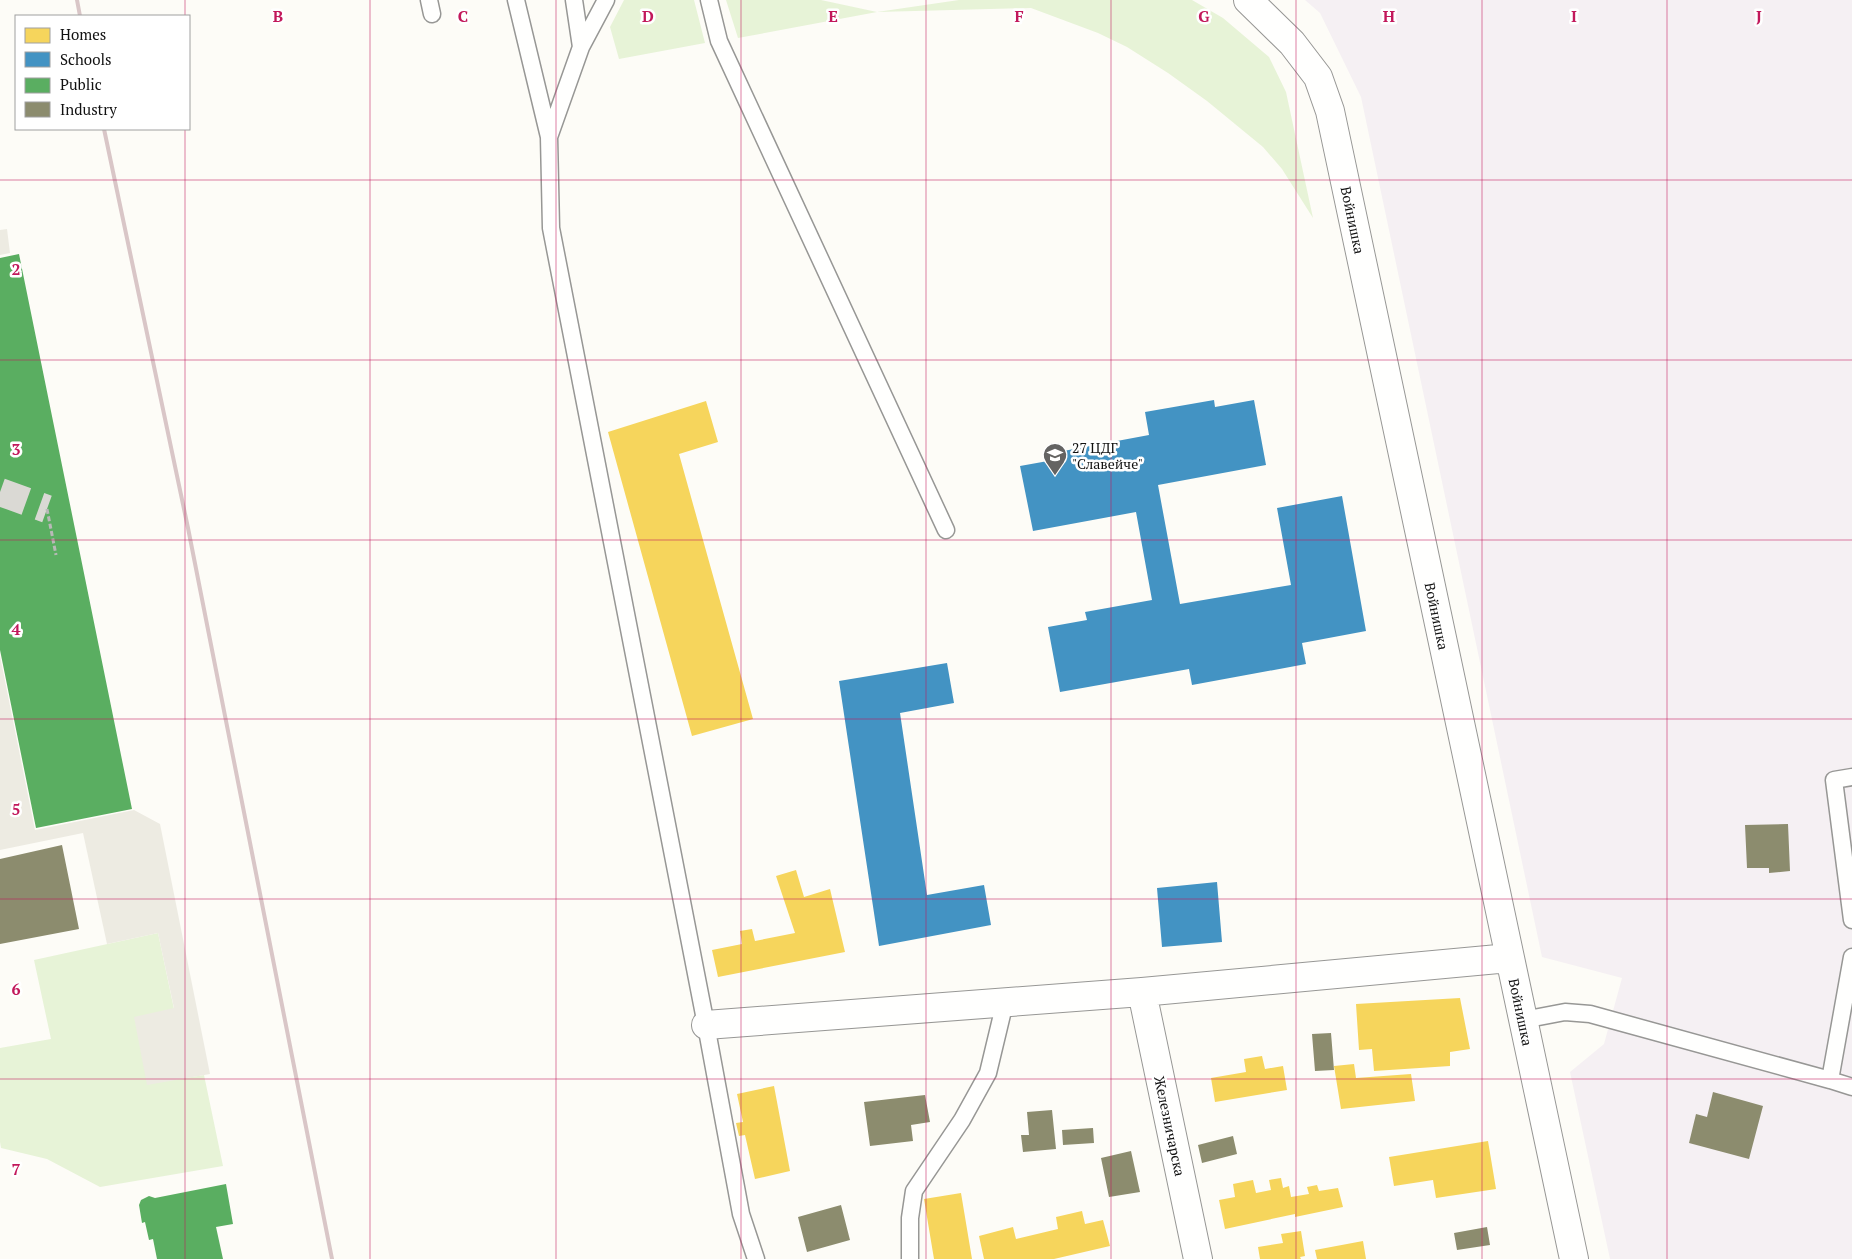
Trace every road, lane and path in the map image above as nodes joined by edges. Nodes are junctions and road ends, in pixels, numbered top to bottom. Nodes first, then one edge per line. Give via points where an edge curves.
1 (516, 0) edge
2 (574, 0) edge
3 (606, 0) edge
4 (709, 0) edge
5 (1248, 0) edge
6 (581, 47) junction
7 (548, 136) junction
8 (47, 510) dead end
9 (946, 530) dead end
10 (56, 555) dead end
11 (1852, 777) edge
12 (1852, 920) edge
13 (1852, 957) edge
14 (1509, 958) junction
15 (1142, 992) junction
16 (1005, 1002) junction
17 (1523, 1020) junction
18 (706, 1025) junction
19 (1830, 1080) junction
20 (1852, 1087) edge
21 (756, 1259) edge
22 (910, 1259) edge
23 (1198, 1259) edge
24 (1574, 1259) edge

1 - 7 lane
2 - 6 lane
3 - 6 lane
4 - 9 lane via 718,41
5 - 14 street, Войнишка via 1292,43 1318,77 1330,111
6 - 7 lane
7 - 18 lane via 551,228
8 - 10 path
11 - 12 lane via 1834,780
13 - 19 lane
14 - 15 street
14 - 17 street, Войнишка
15 - 16 street
15 - 23 street, Железничарска
16 - 18 street
16 - 22 lane via 988,1073 962,1120 914,1191
17 - 19 lane via 1565,1012 1590,1014
17 - 24 street, Войнишка
18 - 21 lane via 741,1214
19 - 20 lane

